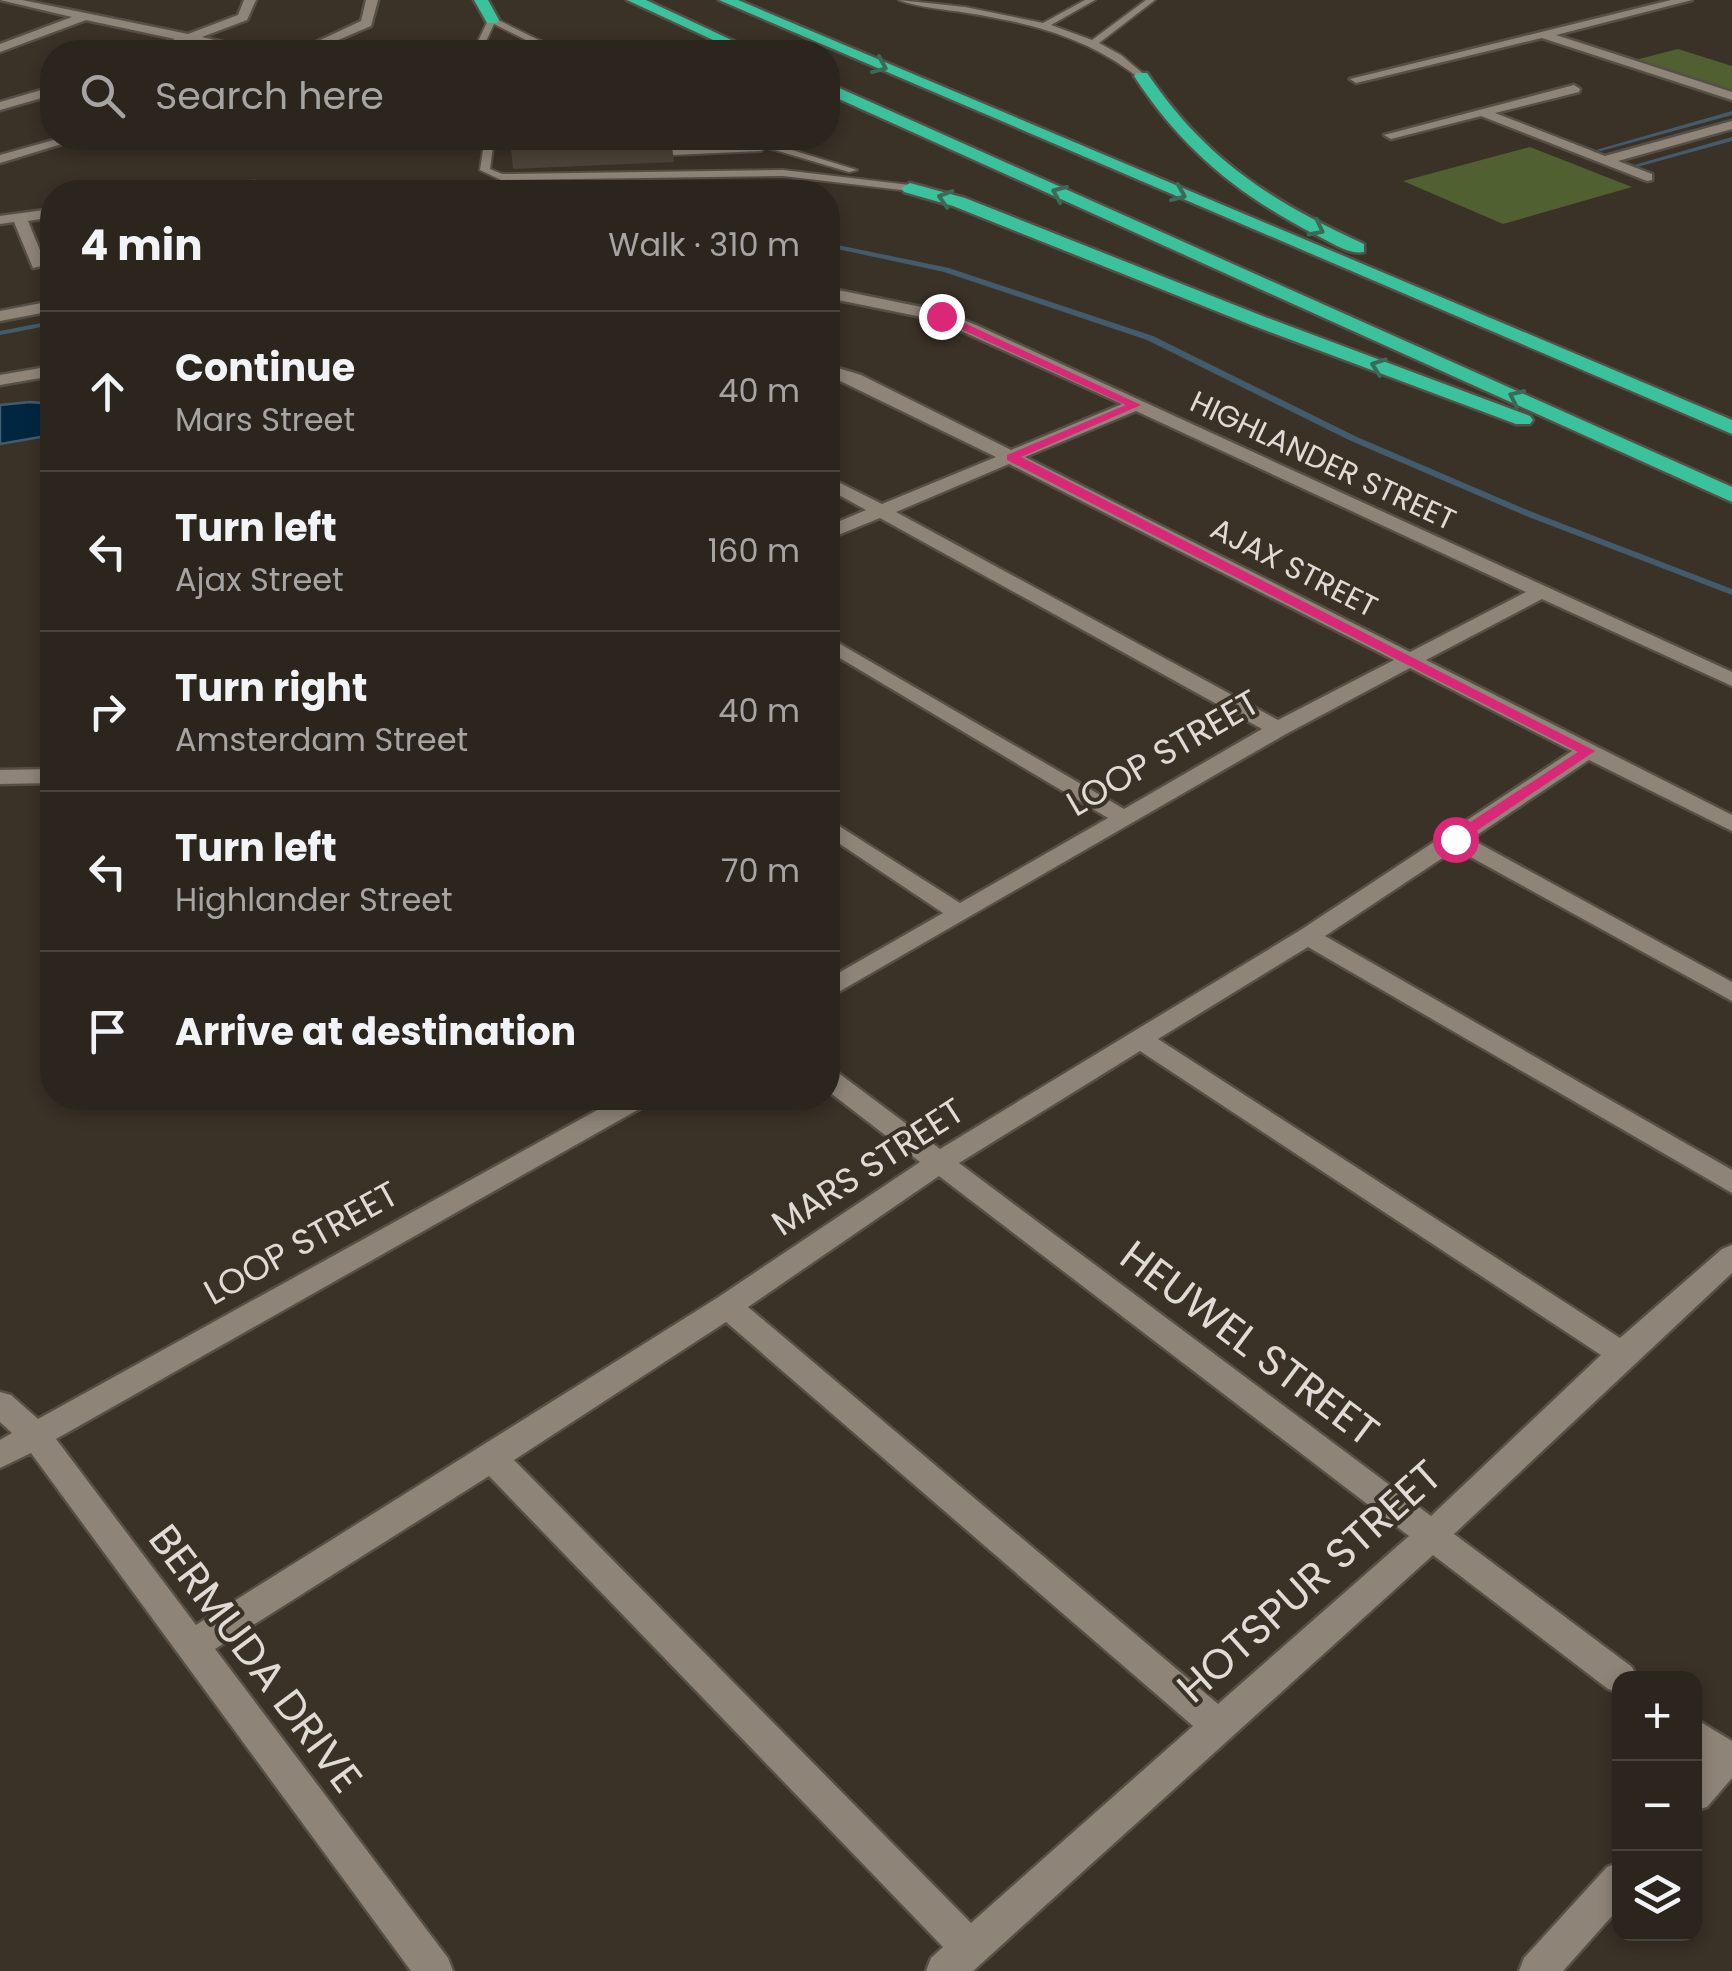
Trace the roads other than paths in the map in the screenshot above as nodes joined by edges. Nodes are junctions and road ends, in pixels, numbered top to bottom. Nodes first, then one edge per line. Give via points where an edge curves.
1 (5, 0) edge
2 (250, 0) edge
3 (372, 0) edge
4 (482, 0) edge
5 (634, 0) edge
6 (726, 0) edge
7 (903, 0) edge
8 (1091, 0) edge
9 (1151, 0) edge
10 (1646, 0) edge
11 (1686, 0) edge
12 (1664, 5) junction
13 (85, 16) junction
14 (492, 20) junction
15 (1042, 27) junction
16 (1542, 34) junction
17 (189, 38) junction
18 (184, 40) edge
19 (199, 40) edge
20 (329, 40) edge
21 (483, 40) edge
22 (532, 40) edge
23 (723, 40) edge
24 (820, 40) edge
25 (1092, 44) junction
26 (0, 48) edge
27 (840, 49) edge
28 (1142, 76) joint
29 (1356, 79) dead end
30 (1574, 88) dead end
31 (840, 93) edge
32 (40, 94) edge
33 (1732, 96) edge
34 (0, 106) edge
35 (1482, 112) junction
36 (1732, 125) edge
37 (1391, 135) dead end
38 (40, 148) edge
39 (487, 150) edge
40 (714, 150) edge
41 (786, 150) edge
42 (672, 152) edge
43 (0, 159) edge
44 (1604, 160) junction
45 (1647, 177) dead end
46 (910, 188) junction
47 (40, 215) edge
48 (20, 218) junction
49 (0, 220) edge
50 (38, 265) dead end
51 (840, 295) edge
52 (40, 308) edge
53 (0, 316) edge
54 (40, 373) edge
55 (840, 374) edge
56 (0, 380) edge
57 (1135, 405) junction
58 (1732, 419) edge
59 (1732, 428) edge
60 (1012, 457) junction
61 (840, 488) edge
62 (1732, 496) edge
63 (882, 510) junction
64 (840, 528) edge
65 (1541, 592) junction
66 (840, 650) edge
67 (1410, 660) junction
68 (1732, 680) edge
69 (1278, 729) junction
70 (1588, 751) junction
71 (40, 776) edge
72 (0, 778) edge
73 (1126, 820) junction
74 (1732, 824) edge
75 (840, 834) edge
76 (1455, 839) junction
77 (957, 912) junction
78 (1308, 936) junction
79 (840, 983) edge
80 (1732, 993) edge
81 (1140, 1040) junction
82 (840, 1087) edge
83 (617, 1110) edge
84 (938, 1162) junction
85 (1732, 1184) edge
86 (1732, 1256) edge
87 (727, 1306) junction
88 (1622, 1354) junction
89 (0, 1404) edge
90 (35, 1435) junction
91 (0, 1455) edge
92 (492, 1458) junction
93 (1429, 1538) junction
94 (190, 1647) junction
95 (1612, 1672) edge
96 (1216, 1724) junction
97 (1702, 1740) edge
98 (1730, 1760) edge
99 (1702, 1787) edge
100 (1612, 1888) edge
101 (957, 1959) edge
102 (434, 1971) edge
103 (1538, 1971) edge

1 - 13 street
2 - 17 street via 243,18
3 - 20 street via 368,23
4 - 14 highway
5 - 23 highway
6 -> 24 highway
7 - 15 lane
8 - 15 lane
9 - 25 lane
10 - 12 street
11 - 12 street
12 - 16 street
13 - 17 street
13 - 26 street
14 - 21 lane
14 - 22 lane
15 - 25 lane
16 - 29 street
16 - 33 street
17 - 18 street
17 - 19 street
25 - 28 lane
27 -> 59 highway
28 -> 58 highway via 1186,141 1285,213
30 - 35 street
62 -> 31 highway
32 - 34 street
35 - 37 street
35 - 44 street
36 - 44 street
38 - 43 street
39 - 46 lane via 485,170 509,178 783,173
40 - 42 lane
41 - 46 lane
44 - 45 street
62 -> 46 highway
47 - 48 street
48 - 49 street
48 - 50 street
51 - 57 street, HIGHLANDER STREET via 941,316
52 - 53 street
54 - 56 street
55 - 60 street, AJAX STREET
57 - 60 street
57 - 65 street, HIGHLANDER STREET
60 - 63 street
60 - 67 street, AJAX STREET
61 - 63 street
63 - 64 street
63 - 69 street
65 - 67 street, LOOP STREET
65 - 68 street, HIGHLANDER STREET
66 - 73 street
67 - 69 street, LOOP STREET
67 - 70 street, AJAX STREET
69 - 73 street, LOOP STREET
70 - 74 street, AJAX STREET
70 - 76 street, MARS STREET
71 - 72 street
73 - 77 street, LOOP STREET
75 - 77 street
76 - 78 street, MARS STREET
76 - 80 street
77 - 79 street, LOOP STREET
78 - 81 street, MARS STREET
78 - 85 street
81 - 84 street, MARS STREET
81 - 88 street
82 - 84 street, HEUWEL STREET
83 - 90 street, LOOP STREET
84 - 87 street, MARS STREET
84 - 93 street, HEUWEL STREET
86 - 88 street, HOTSPUR STREET
87 - 92 street, MARS STREET
87 - 96 street
88 - 93 street, HOTSPUR STREET
89 - 90 street, BERMUDA DRIVE
90 - 91 street, LOOP STREET
90 - 94 street, BERMUDA DRIVE
92 - 94 street, MARS STREET
92 - 101 street
93 - 95 street, HEUWEL STREET
93 - 96 street, HOTSPUR STREET
94 - 102 street, BERMUDA DRIVE
96 - 101 street, HOTSPUR STREET
97 - 98 street
98 - 99 street
100 - 103 street

